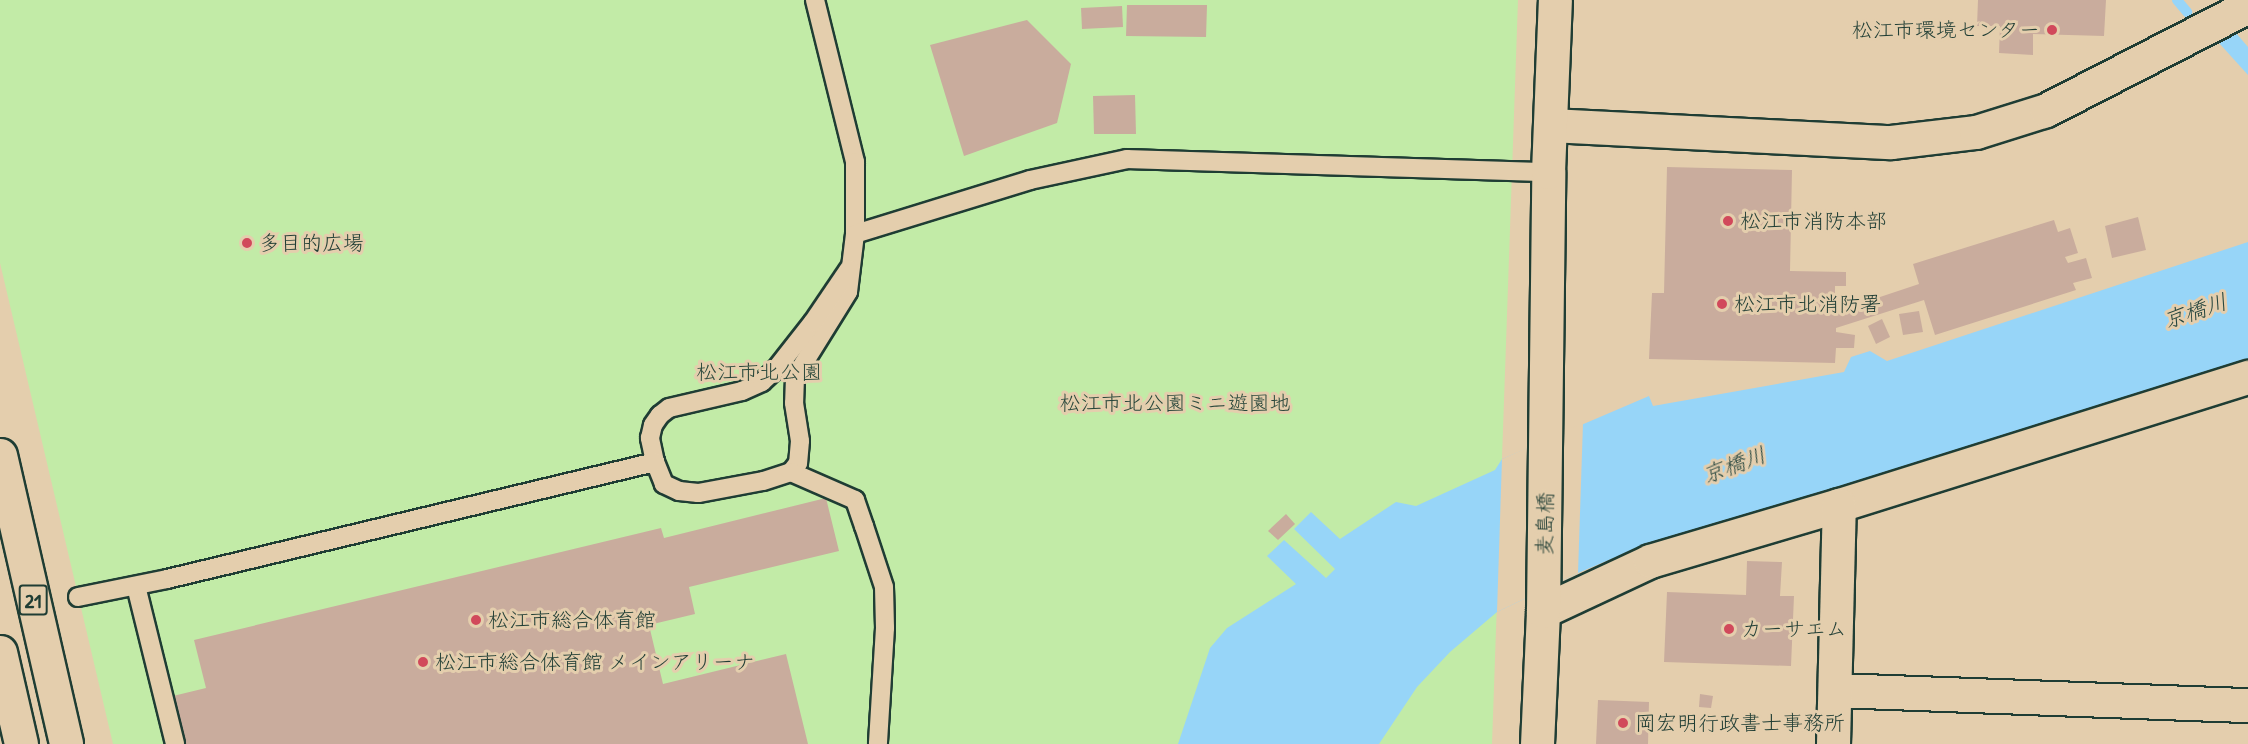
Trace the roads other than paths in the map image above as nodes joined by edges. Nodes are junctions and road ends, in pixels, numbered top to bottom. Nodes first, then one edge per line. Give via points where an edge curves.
1 (815, 0) edge
2 (1555, 0) edge
3 (2248, 6) edge
4 (1550, 125) junction
5 (1548, 172) junction
6 (855, 234) junction
7 (849, 269) junction
8 (2248, 377) edge
9 (0, 455) edge
10 (655, 462) junction
11 (791, 472) junction
12 (1839, 506) junction
13 (136, 586) junction
14 (78, 597) dead end
15 (1544, 611) junction
16 (0, 652) edge
17 (1835, 690) junction
18 (2248, 705) edge
19 (21, 744) edge
20 (66, 744) edge
21 (175, 744) edge
22 (878, 744) edge
23 (1537, 744) edge
24 (1833, 744) edge

1 - 6 lane via 855,162
2 - 4 street, 麦島橋
3 - 4 street via 2046,110 1976,132 1891,142
4 - 5 street, 麦島橋
5 - 6 lane via 1127,159 1030,180
5 - 15 street, 麦島橋
6 - 7 lane
7 - 10 lane via 813,322 762,381 742,391 669,408 660,416 650,438
7 - 11 lane via 848,292 795,377 800,452
8 - 12 street
9 - 20 street, 21
10 - 11 lane via 664,484 698,493
10 - 13 lane
11 - 22 lane via 855,500 868,536 884,587
12 - 15 street via 1650,561
12 - 17 street
13 - 14 lane
13 - 21 lane
15 - 23 street, 麦島橋
16 - 19 street
17 - 18 street
17 - 24 street

